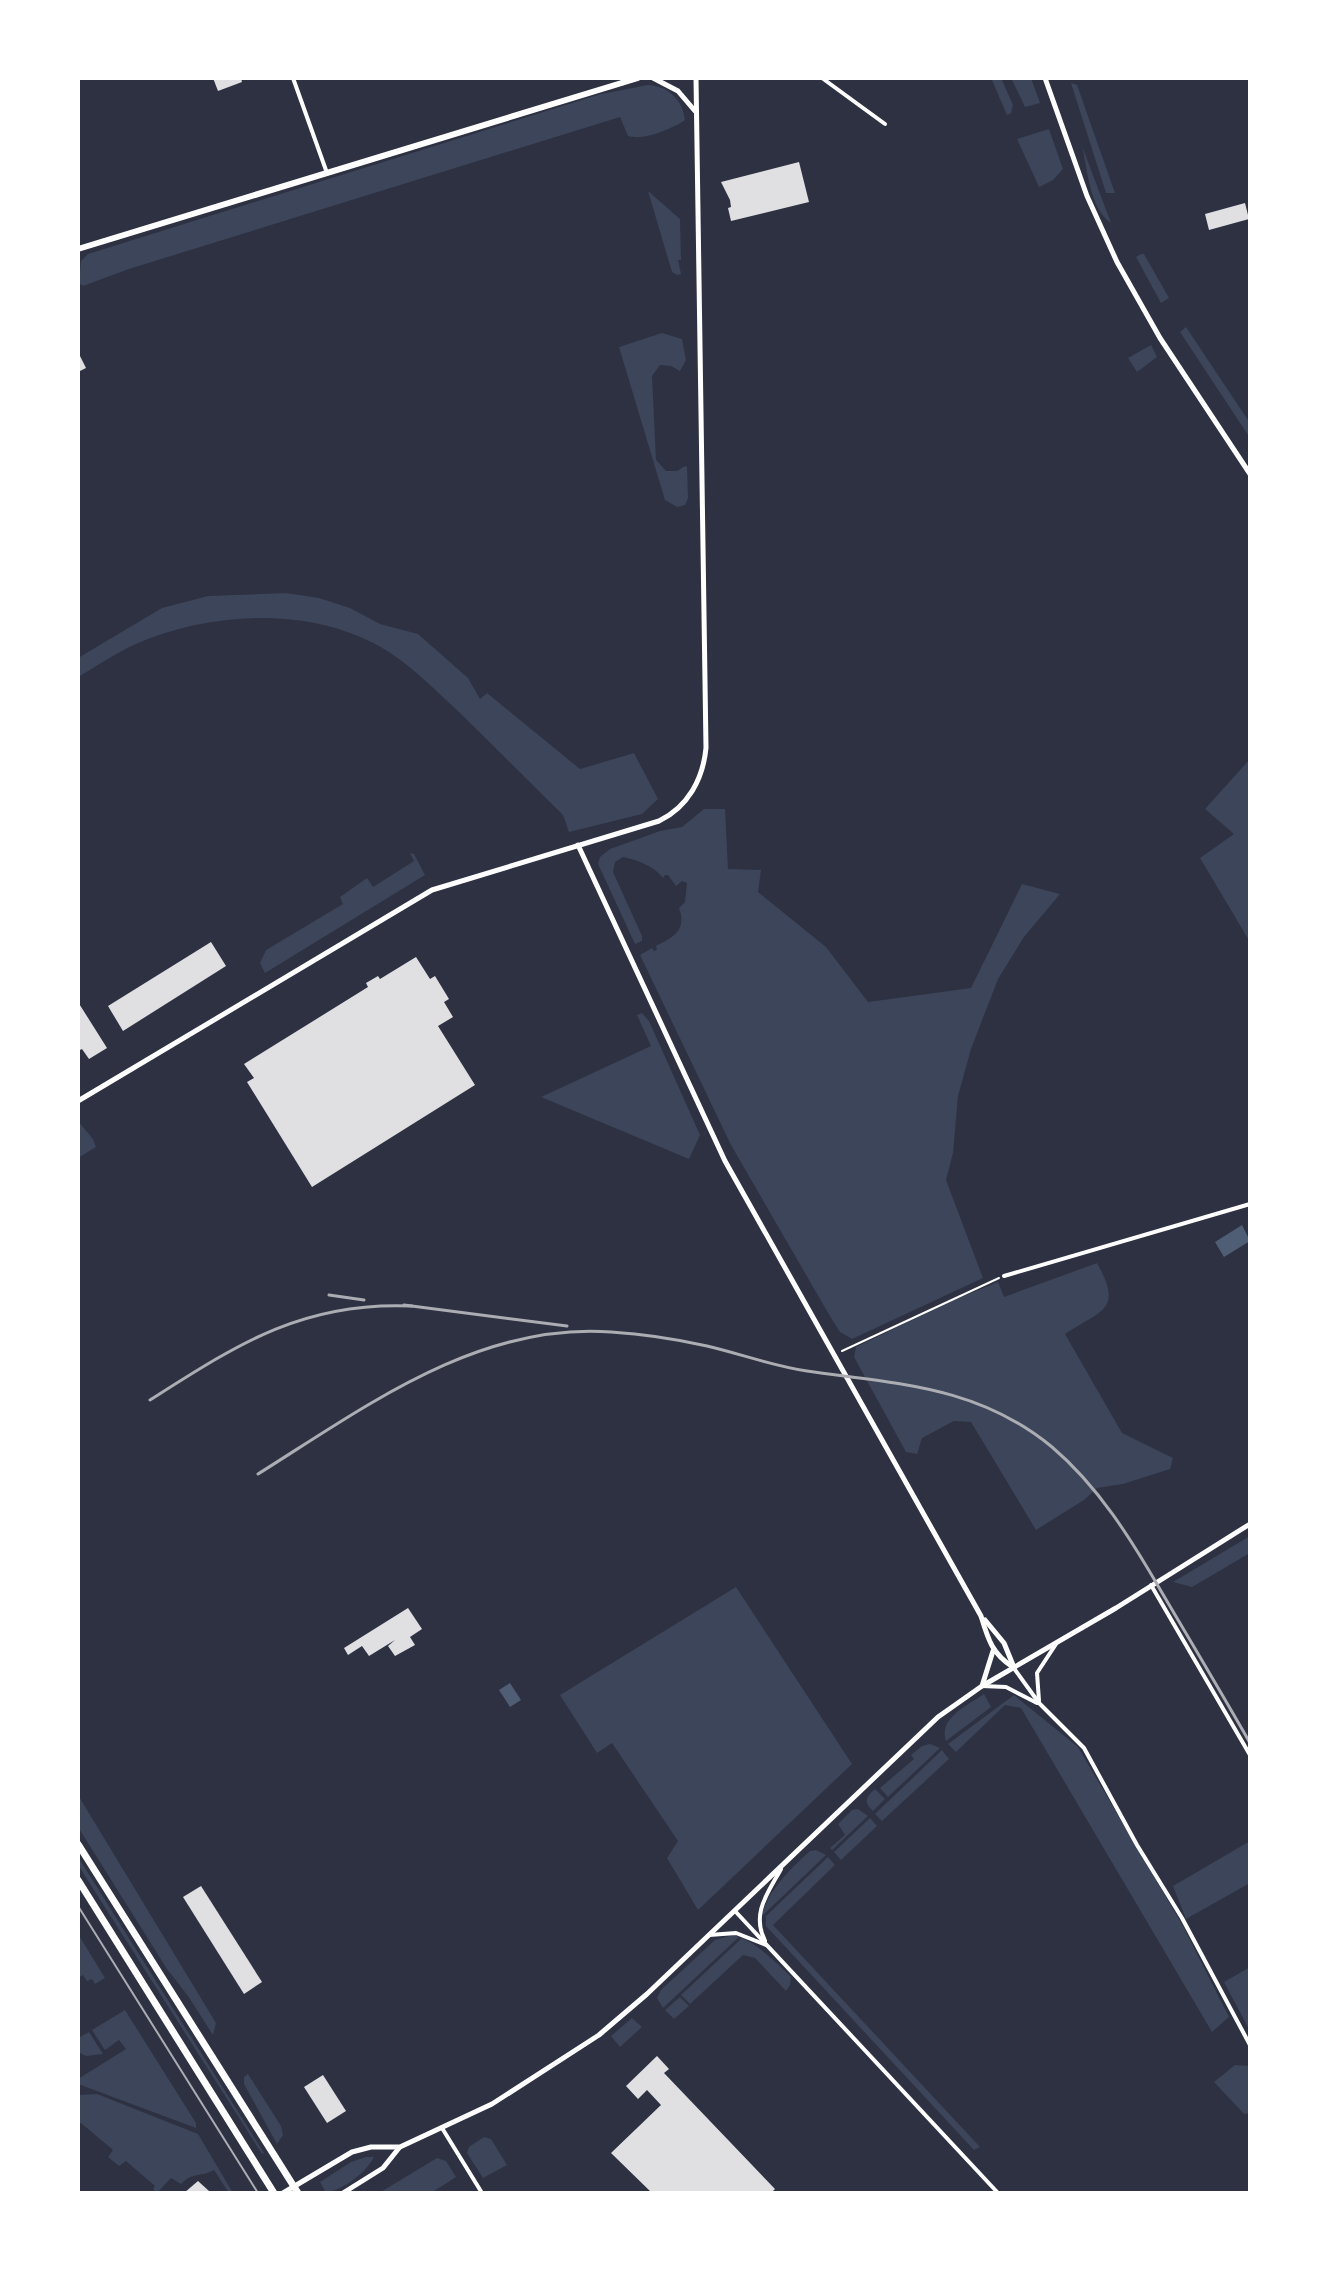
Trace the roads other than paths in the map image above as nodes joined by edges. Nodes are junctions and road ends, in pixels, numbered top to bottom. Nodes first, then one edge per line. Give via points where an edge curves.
1 (293, 78) edge
2 (638, 78) edge
3 (653, 78) edge
4 (696, 78) edge
5 (822, 78) edge
6 (1047, 79) edge
7 (696, 113) junction
8 (885, 124) dead end
9 (327, 173) junction
10 (78, 249) edge
11 (1250, 474) edge
12 (578, 845) junction
13 (78, 1101) edge
14 (1250, 1204) edge
15 (1004, 1276) road end
16 (1250, 1524) edge
17 (1151, 1585) junction
18 (981, 1616) junction
19 (1058, 1642) junction
20 (993, 1650) junction
21 (1013, 1667) junction
22 (982, 1686) junction
23 (1039, 1703) junction
24 (1250, 1755) edge
25 (78, 1844) edge
26 (783, 1866) junction
27 (78, 1880) edge
28 (734, 1910) junction
29 (707, 1936) junction
30 (768, 1946) junction
31 (1250, 2045) edge
32 (442, 2128) junction
33 (400, 2147) junction
34 (296, 2190) edge
35 (274, 2193) edge
36 (283, 2193) edge
37 (343, 2193) edge
38 (482, 2193) edge
39 (998, 2193) edge

1 - 9 street
2 - 9 main road
3 - 7 street via 678,91
4 - 7 street
5 - 8 street
6 - 11 street via 1087,196 1117,262
7 - 12 street via 704,761 694,789 671,814
9 - 10 main road
12 - 13 street via 428,892
12 - 18 street via 725,1161
14 - 15 street
16 - 17 street
17 - 19 street
17 - 24 street
18 - 20 street
18 - 21 street via 1004,1643
19 - 21 street
19 - 23 street via 1037,1673
20 - 21 street
20 - 22 street
21 - 22 street
21 - 23 street
22 - 23 street via 1012,1689
22 - 26 street via 911,1741
23 - 31 street via 1084,1748
25 - 34 main road
26 - 28 street
26 - 30 street via 758,1914
27 - 35 main road
28 - 29 street
28 - 30 street
29 - 30 street via 736,1933
29 - 32 street via 599,2035 492,2104
30 - 39 street
32 - 33 street
32 - 38 street
33 - 34 street via 360,2149
33 - 37 street via 383,2168
34 - 36 street

